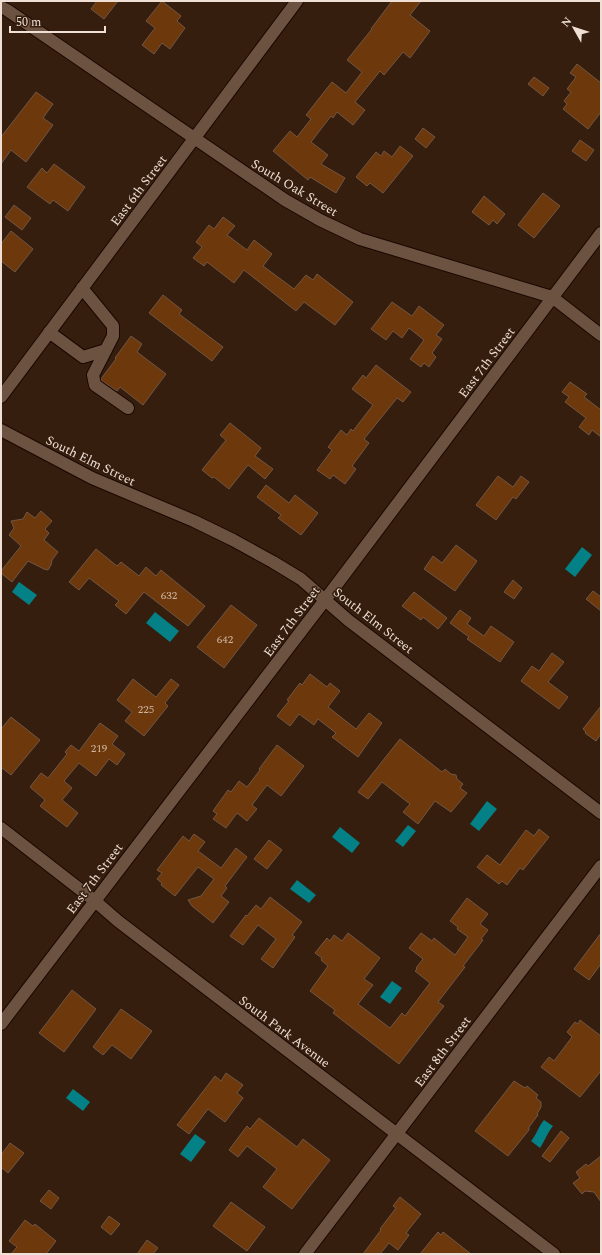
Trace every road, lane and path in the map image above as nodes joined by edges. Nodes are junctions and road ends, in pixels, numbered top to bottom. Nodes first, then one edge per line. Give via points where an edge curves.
1 (297, 1) edge
2 (1, 7) edge
3 (194, 138) junction
4 (601, 233) edge
5 (82, 288) junction
6 (552, 297) junction
7 (49, 332) junction
8 (601, 335) edge
9 (106, 350) junction
10 (1, 397) edge
11 (128, 408) dead end
12 (1, 430) edge
13 (324, 600) junction
14 (601, 813) edge
15 (1, 828) edge
16 (601, 866) edge
17 (95, 901) junction
18 (1, 1024) edge
19 (396, 1134) junction
20 (305, 1254) edge
21 (554, 1254) edge

1 - 3 street, East 6th Street
2 - 3 street, South Oak Street
3 - 5 street, East 6th Street
3 - 6 street, South Oak Street via 285,200 360,239
4 - 6 street, East 7th Street
5 - 7 street, East 6th Street
5 - 9 street via 113,326 113,336
6 - 8 street, South Oak Street
6 - 13 street, East 7th Street
7 - 9 street via 83,357
7 - 10 street, East 6th Street
9 - 11 street via 93,376 95,385
12 - 13 street, South Elm Street via 92,478 232,540 301,579
13 - 14 street, South Elm Street
13 - 17 street, East 7th Street
15 - 17 street, South Park Avenue
16 - 19 street, East 8th Street
17 - 18 street, East 7th Street
17 - 19 street, South Park Avenue
19 - 20 street, East 8th Street
19 - 21 street, South Park Avenue

